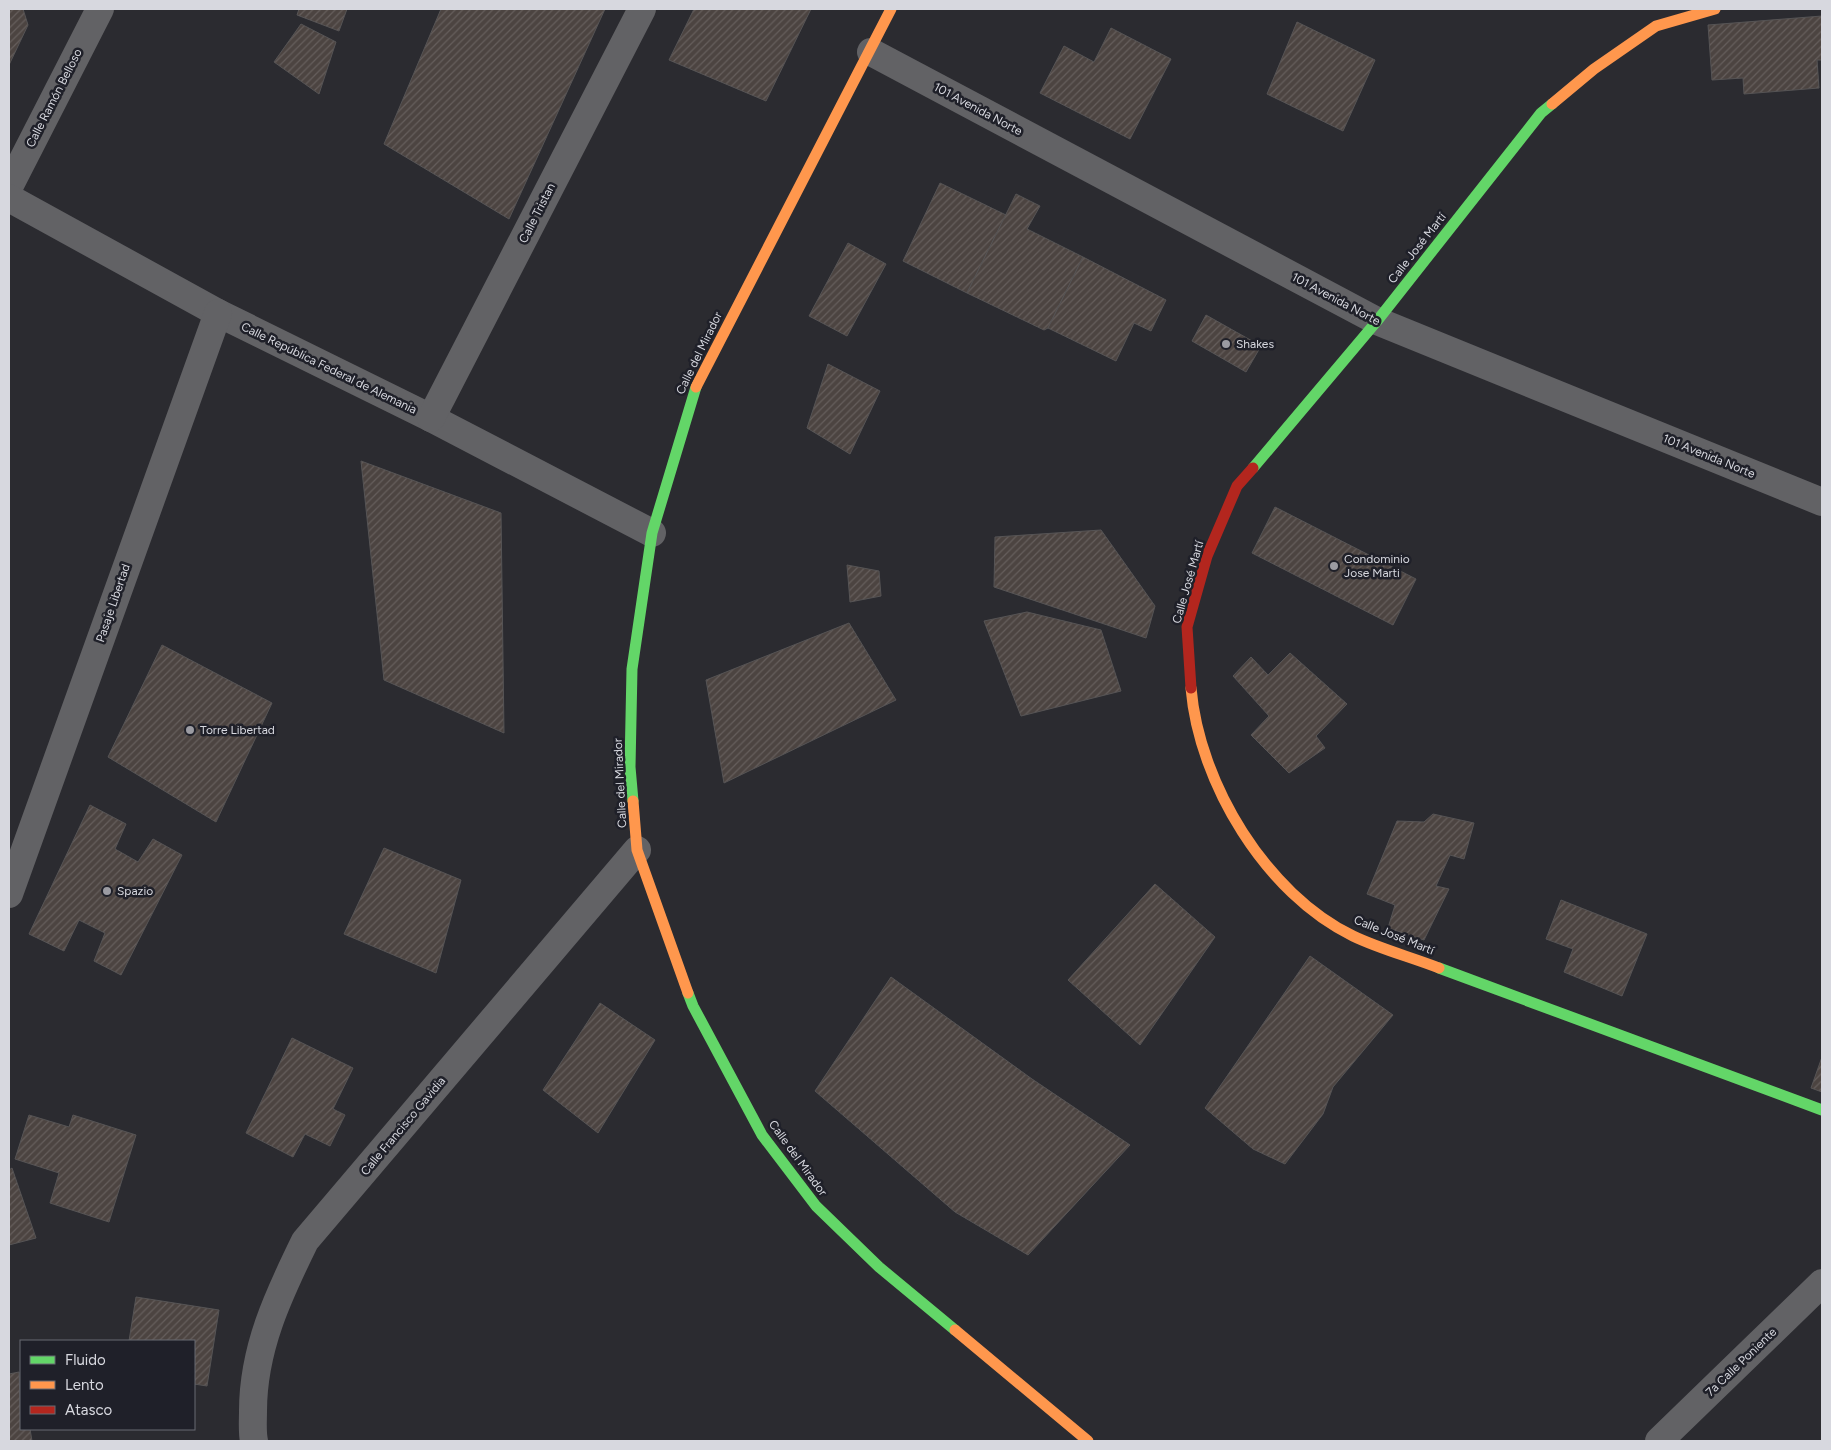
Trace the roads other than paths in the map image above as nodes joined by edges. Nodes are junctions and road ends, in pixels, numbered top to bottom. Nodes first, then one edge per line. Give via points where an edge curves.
1 (100, 9) edge
2 (642, 9) edge
3 (891, 9) edge
4 (1715, 9) edge
5 (870, 52) junction
6 (9, 187) edge
7 (9, 198) edge
8 (218, 313) junction
9 (1377, 321) junction
10 (431, 418) junction
11 (1822, 502) edge
12 (652, 533) junction
13 (637, 850) junction
14 (9, 894) edge
15 (1822, 1110) edge
16 (1822, 1283) edge
17 (254, 1441) edge
18 (1088, 1441) edge
19 (1659, 1441) edge

1 - 6 street, Calle Ramón Belloso
2 - 10 street, Calle Tristan
3 - 5 street, Calle del Mirador
4 - 9 street, Calle José Martí via 1656,26 1594,69 1541,113
5 - 9 street, 101 Avenida Norte
5 - 12 street, Calle del Mirador via 692,394
7 - 8 street, Calle República Federal de Alemania
8 - 10 street, Calle República Federal de Alemania
8 - 14 street, Pasaje Libertad
9 - 11 street, 101 Avenida Norte
9 - 15 street, Calle José Martí via 1237,486 1207,556 1187,626 1191,691 1204,754 1230,810 1264,861 1304,905 1353,936
10 - 12 street, Calle República Federal de Alemania
12 - 13 street, Calle del Mirador via 632,669 630,767
13 - 17 street, Calle Francisco Gavidia via 305,1241 263,1334 253,1389
13 - 18 street, Calle del Mirador via 693,1006 762,1135 816,1206 879,1267
16 - 19 street, 7a Calle Poniente

